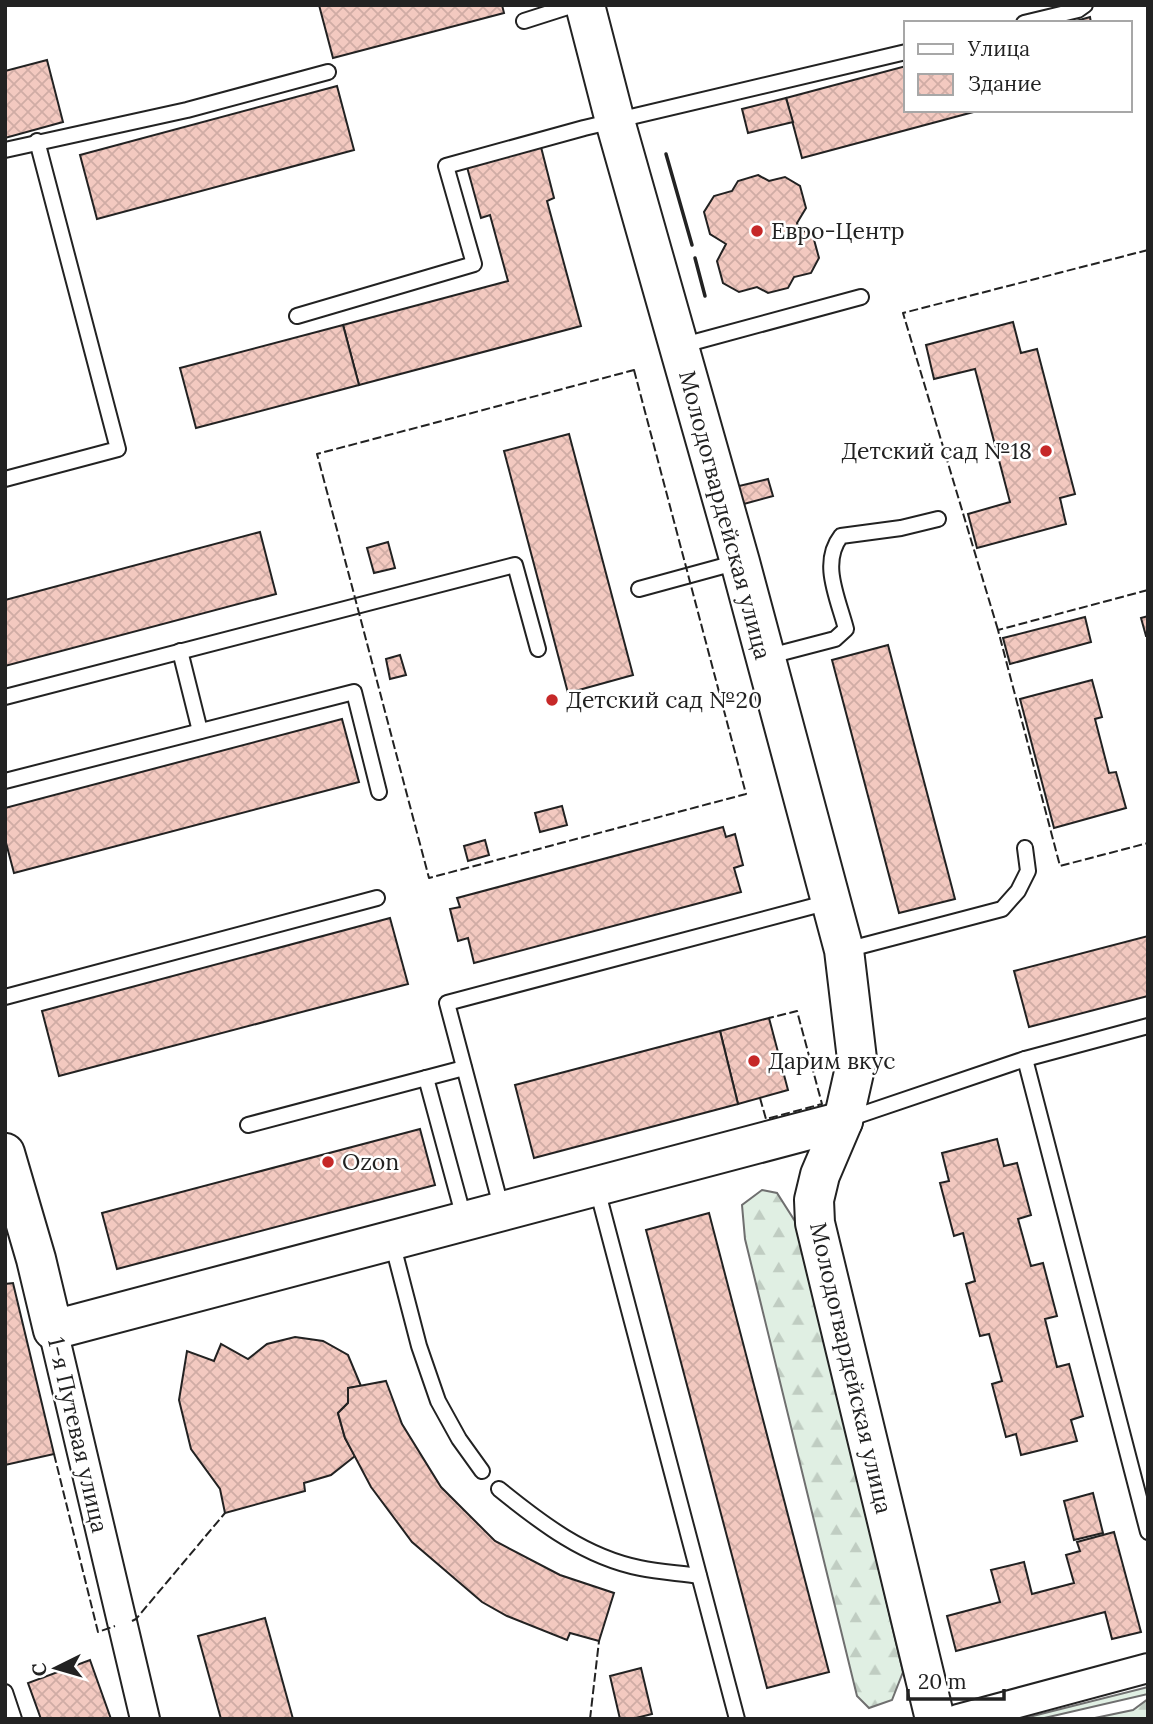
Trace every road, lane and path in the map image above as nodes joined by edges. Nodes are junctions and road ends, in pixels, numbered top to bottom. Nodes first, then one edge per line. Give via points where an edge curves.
1 (573, 5) edge
2 (585, 5) edge
3 (1085, 5) edge
4 (524, 21) dead end
5 (1032, 21) edge
6 (904, 52) edge
7 (328, 72) dead end
8 (615, 121) junction
9 (37, 141) junction
10 (5, 150) edge
11 (861, 297) dead end
12 (297, 316) dead end
13 (679, 346) junction
14 (5, 480) edge
15 (937, 519) dead end
16 (740, 562) junction
17 (639, 589) dead end
18 (538, 649) dead end
19 (180, 651) junction
20 (765, 657) junction
21 (5, 697) edge
22 (200, 731) junction
23 (5, 781) edge
24 (379, 792) dead end
25 (1025, 848) dead end
26 (377, 898) dead end
27 (832, 901) junction
28 (844, 950) junction
29 (5, 997) edge
30 (1148, 1026) edge
31 (1025, 1059) junction
32 (464, 1068) junction
33 (426, 1078) junction
34 (843, 1121) junction
35 (248, 1125) dead end
36 (5, 1154) edge
37 (596, 1187) junction
38 (502, 1212) junction
39 (465, 1222) junction
40 (392, 1241) junction
41 (53, 1330) junction
42 (482, 1471) dead end
43 (499, 1489) dead end
44 (1148, 1532) edge
45 (699, 1576) junction
46 (1148, 1668) edge
47 (5, 1692) edge
48 (14, 1719) edge
49 (145, 1719) edge
50 (737, 1719) edge
51 (936, 1719) edge
52 (958, 1719) edge

1 - 4 lane
2 - 8 street, Молодогвардейская улица
3 - 5 lane
6 - 8 lane
7 - 9 lane via 187,110
8 - 12 lane via 446,166 474,264
8 - 13 street, Молодогвардейская улица
9 - 10 lane
9 - 14 lane via 118,449
11 - 13 lane
13 - 16 street, Молодогвардейская улица
15 - 20 lane via 841,536 832,547 830,567 846,629 835,639
16 - 17 lane
16 - 20 street, Молодогвардейская улица
18 - 19 lane via 515,565
19 - 21 lane
19 - 22 lane
20 - 27 street, Молодогвардейская улица
22 - 23 lane
22 - 24 lane via 354,692
25 - 28 lane via 1028,871 1002,909
26 - 29 lane
27 - 28 street, Молодогвардейская улица
27 - 32 lane via 447,1003
28 - 34 street, Молодогвардейская улица via 857,1059
30 - 31 lane
31 - 34 lane
31 - 44 lane
32 - 33 lane
32 - 38 lane
33 - 35 lane
33 - 39 lane
34 - 37 street
34 - 51 street, Молодогвардейская улица via 820,1175 815,1223
36 - 41 street, 1-я Путевая улица
37 - 38 street
37 - 45 lane
38 - 39 street
39 - 40 street
40 - 41 street
40 - 42 lane via 438,1401
41 - 49 street, 1-я Путевая улица
43 - 45 lane via 548,1529 590,1551 638,1567
45 - 50 lane
46 - 52 street
47 - 48 lane

